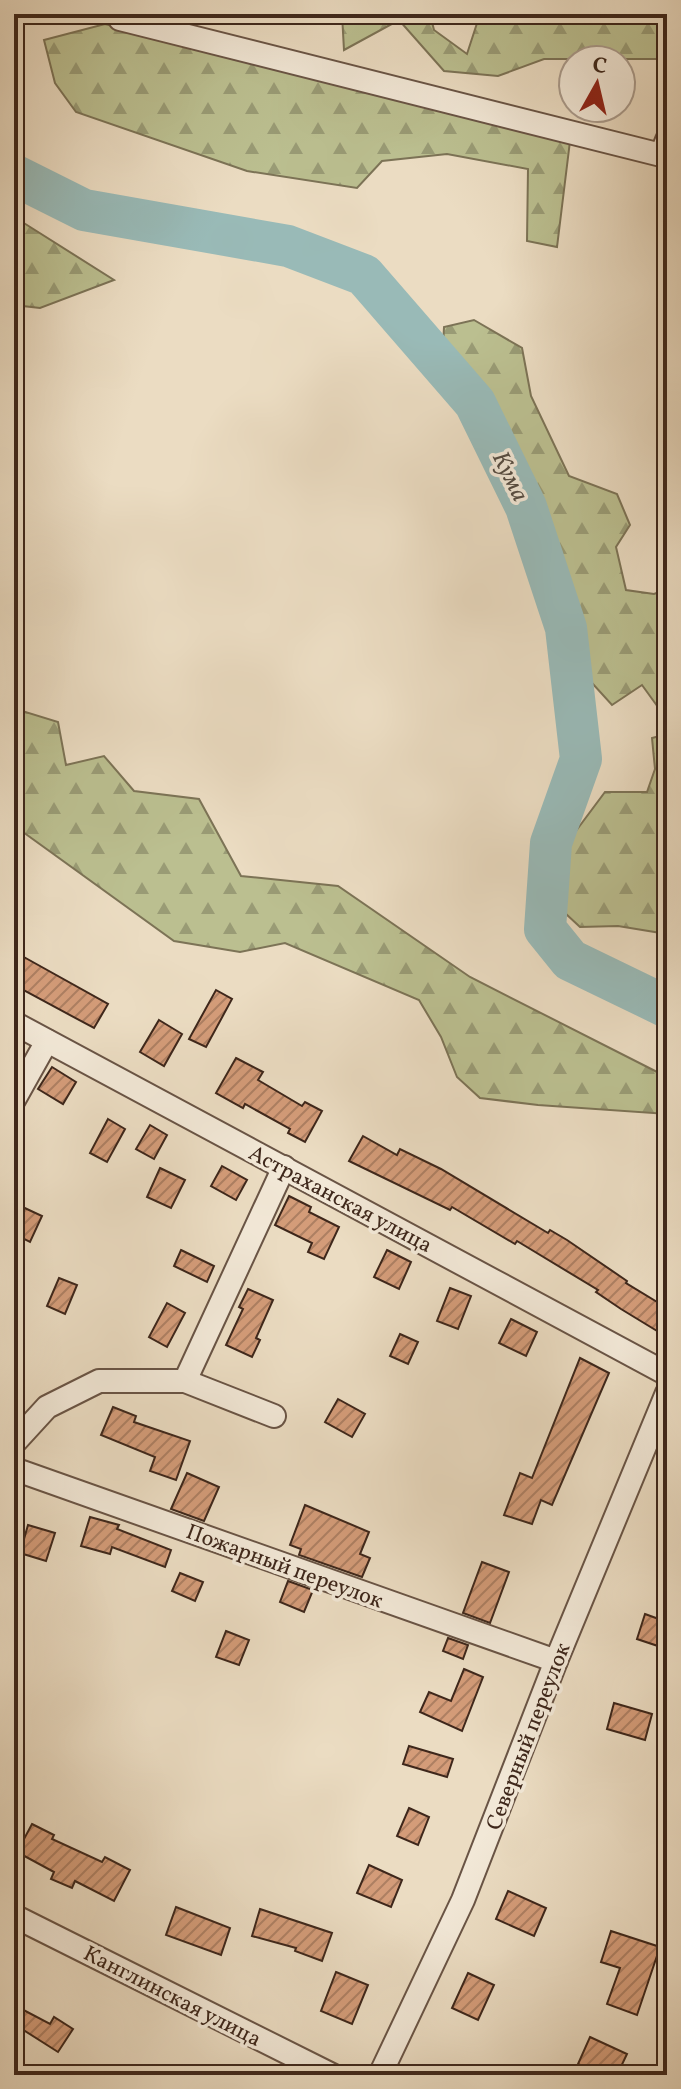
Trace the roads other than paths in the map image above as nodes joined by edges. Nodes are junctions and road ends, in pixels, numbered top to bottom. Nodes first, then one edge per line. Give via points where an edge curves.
1 (120, 19) dead end
2 (667, 140) edge
3 (14, 1023) edge
4 (47, 1041) junction
5 (14, 1100) edge
6 (284, 1167) junction
7 (667, 1374) edge
8 (185, 1381) junction
9 (667, 1393) edge
10 (274, 1416) dead end
11 (14, 1443) edge
12 (14, 1469) edge
13 (556, 1661) junction
14 (14, 1916) edge
15 (332, 2075) edge
16 (380, 2075) edge

1 - 2 street via 661,155
3 - 4 street, Астраханская улица
4 - 5 street
4 - 6 street, Астраханская улица
6 - 7 street, Астраханская улица
6 - 8 street
8 - 10 street
8 - 11 street via 99,1381 47,1407
9 - 13 street, Северный переулок
12 - 13 street, Пожарный переулок
13 - 16 street, Северный переулок via 463,1900
14 - 15 street, Канглинская улица

